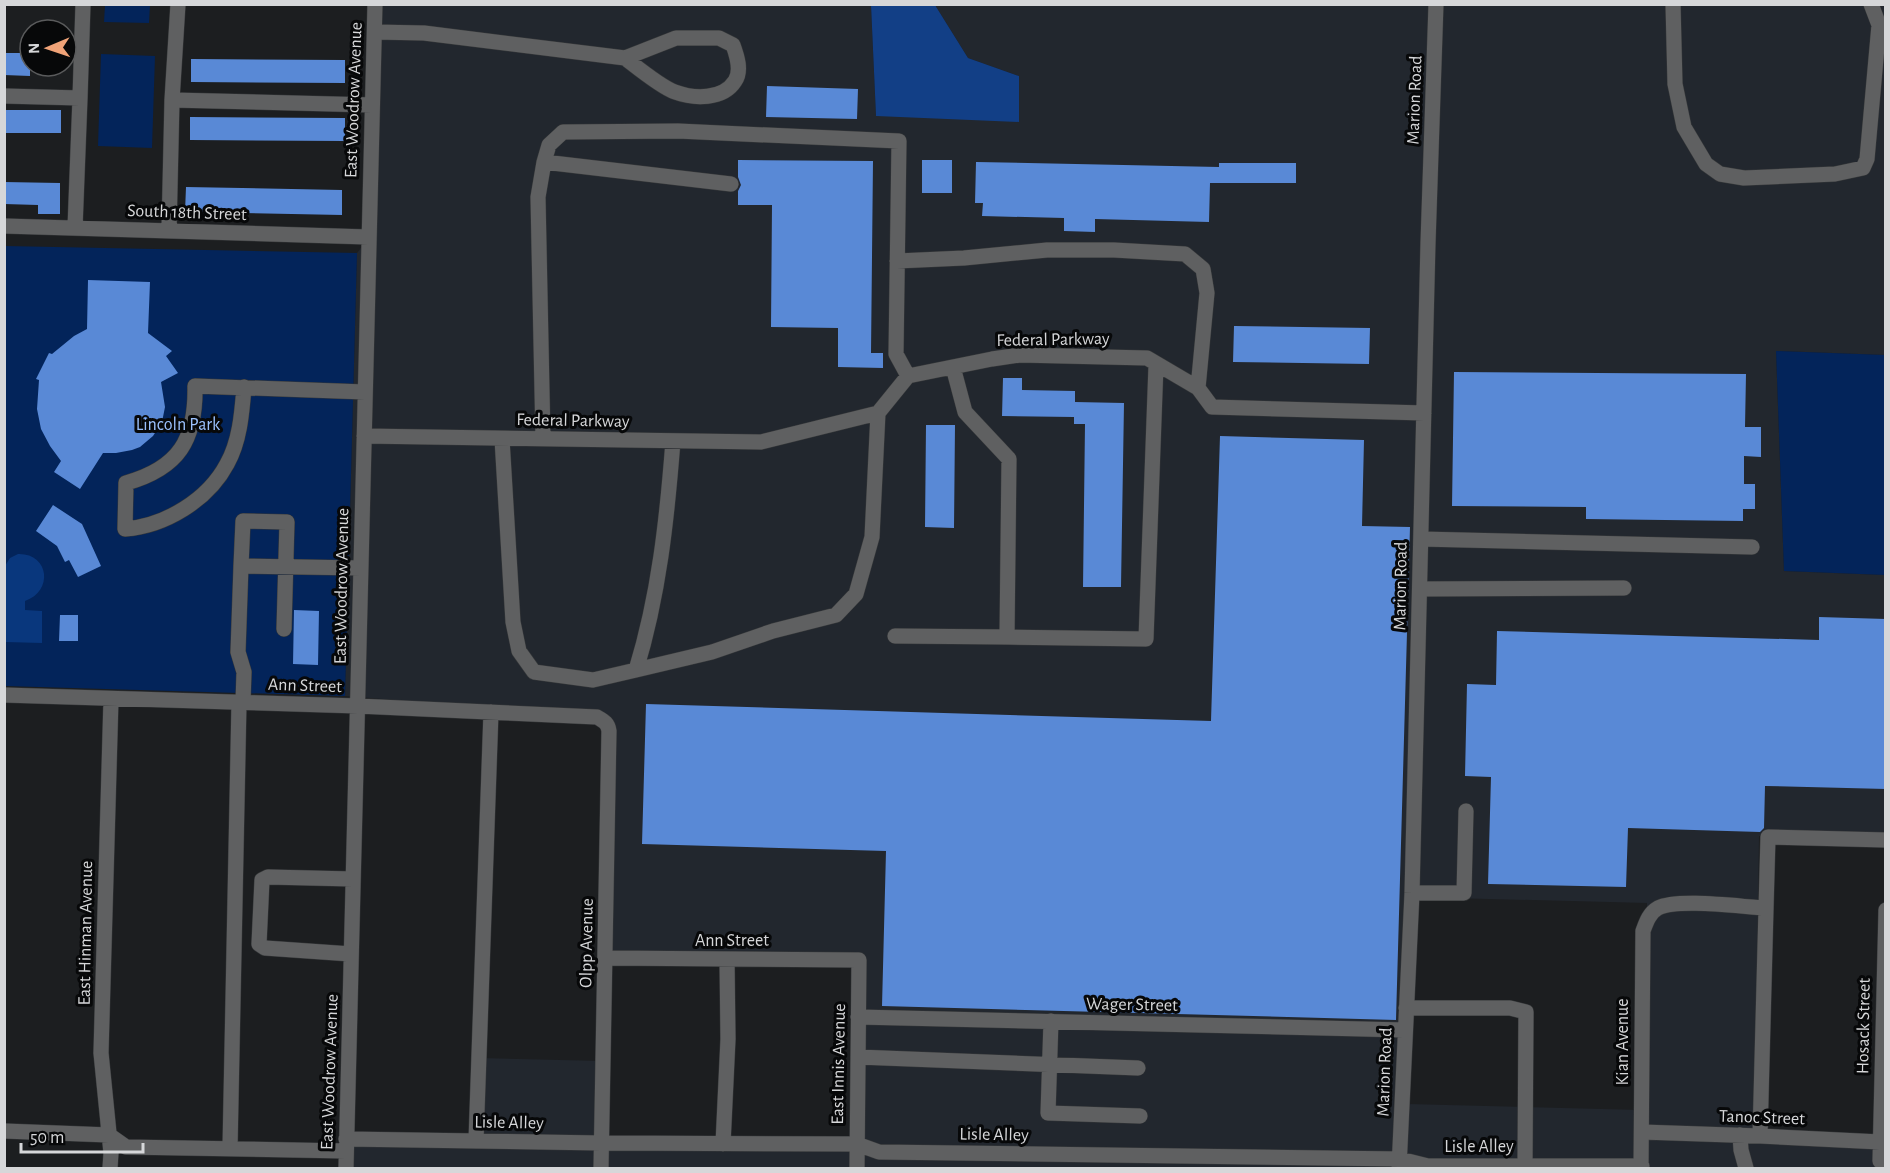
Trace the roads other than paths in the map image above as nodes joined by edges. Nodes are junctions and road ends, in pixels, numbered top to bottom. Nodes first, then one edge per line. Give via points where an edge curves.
1 (83, 4) edge
2 (178, 4) edge
3 (375, 4) edge
4 (1437, 4) edge
5 (1673, 4) edge
6 (1870, 4) edge
7 (375, 32) junction
8 (625, 58) junction
9 (4, 96) edge
10 (80, 98) junction
11 (171, 100) junction
12 (372, 105) junction
13 (544, 162) junction
14 (731, 183) dead end
15 (4, 226) edge
16 (75, 228) junction
17 (168, 231) junction
18 (368, 237) junction
19 (897, 261) junction
20 (1156, 365) junction
21 (953, 367) junction
22 (908, 376) junction
23 (244, 387) junction
24 (1198, 388) junction
25 (365, 392) junction
26 (878, 413) junction
27 (1424, 413) junction
28 (364, 436) junction
29 (502, 438) junction
30 (543, 439) junction
31 (673, 441) junction
32 (1421, 539) junction
33 (1752, 547) dead end
34 (241, 566) junction
35 (285, 567) junction
36 (361, 568) junction
37 (1624, 588) dead end
38 (1420, 589) junction
39 (284, 629) dead end
40 (895, 636) dead end
41 (1007, 637) junction
42 (636, 670) junction
43 (4, 695) edge
44 (111, 699) junction
45 (241, 702) junction
46 (358, 706) junction
47 (491, 712) junction
48 (604, 720) joint
49 (1466, 812) dead end
50 (1886, 840) edge
51 (353, 879) junction
52 (1412, 893) junction
53 (1766, 908) junction
54 (1886, 910) edge
55 (351, 954) junction
56 (606, 958) junction
57 (727, 959) junction
58 (859, 960) joint
59 (1406, 1008) junction
60 (858, 1017) junction
61 (1051, 1021) junction
62 (1404, 1030) junction
63 (858, 1057) junction
64 (1049, 1063) junction
65 (1138, 1068) dead end
66 (1140, 1116) dead end
67 (4, 1131) edge
68 (1642, 1132) junction
69 (109, 1135) junction
70 (1740, 1135) junction
71 (1760, 1136) junction
72 (476, 1141) junction
73 (1880, 1142) junction
74 (602, 1143) junction
75 (723, 1144) junction
76 (857, 1144) junction
77 (346, 1145) junction
78 (230, 1149) junction
79 (975, 1161) edge
80 (1886, 1161) edge
81 (1152, 1162) edge
82 (1400, 1164) edge
83 (1525, 1166) junction
84 (1642, 1167) edge
85 (110, 1168) edge
86 (346, 1168) edge
87 (601, 1168) edge
88 (857, 1168) edge
89 (1746, 1168) edge

1 - 10 street
2 - 11 street
3 - 7 street, East Woodrow Avenue
4 - 27 street, Marion Road
5 - 6 street via 1675,84 1684,127 1706,164 1720,174 1744,178 1835,174 1863,168 1868,159 1879,25
7 - 8 street via 424,33
7 - 12 street, East Woodrow Avenue
8 - 8 street via 676,38 707,37 734,45 739,61 735,81 722,93 702,98 674,92
9 - 10 street
10 - 16 street
11 - 12 street
11 - 17 street
12 - 18 street, East Woodrow Avenue
13 - 14 street
13 - 19 street via 549,145 563,132 678,131 899,141
13 - 30 street via 538,197
15 - 16 street, South 18th Street
16 - 17 street, South 18th Street
17 - 18 street, South 18th Street
18 - 25 street, East Woodrow Avenue
19 - 22 street via 896,354
19 - 24 street via 1047,250 1185,254 1203,269 1207,293
20 - 21 street, Federal Parkway via 1147,358 1020,355
20 - 24 street, Federal Parkway
20 - 41 street via 1146,639
21 - 22 street, Federal Parkway
21 - 41 street via 965,411 1009,459
22 - 26 street
23 - 23 street via 195,386 193,422 181,451 160,470 126,483 125,529 139,528 185,509 215,481 228,464 234,445
23 - 25 street
24 - 27 street, Federal Parkway via 1212,407
25 - 28 street, East Woodrow Avenue
26 - 31 street, Federal Parkway via 761,442
26 - 42 street via 872,537 856,594 836,615
27 - 32 street, Marion Road
28 - 29 street, Federal Parkway
28 - 36 street, East Woodrow Avenue
29 - 30 street, Federal Parkway
29 - 42 street via 513,622 519,651 534,672 593,680
30 - 31 street, Federal Parkway
31 - 42 street via 657,583
32 - 33 street
32 - 38 street, Marion Road
34 - 35 street
34 - 35 street via 243,521 265,521 287,522
34 - 45 street
35 - 36 street
35 - 39 street
36 - 46 street, East Woodrow Avenue
37 - 38 street
38 - 52 street, Marion Road
40 - 41 street
43 - 44 street, Ann Street
44 - 45 street, Ann Street
44 - 69 street, East Hinman Avenue via 101,1053
45 - 46 street, Ann Street
45 - 78 street
46 - 47 street, Ann Street
46 - 51 street, East Woodrow Avenue
47 - 48 street, Ann Street
47 - 72 street
48 - 56 street, Olpp Avenue via 609,731
49 - 52 street via 1464,893
50 - 53 street via 1768,837
51 - 55 street, East Woodrow Avenue
51 - 55 street via 262,880 259,932 259,944 265,948
52 - 59 street, Marion Road
53 - 68 street, Kian Avenue via 1679,904 1658,908 1648,917 1642,931
53 - 71 street
54 - 73 street, Hosack Street
55 - 77 street, East Woodrow Avenue
56 - 57 street, Ann Street
56 - 74 street, Olpp Avenue
57 - 58 street, Ann Street
57 - 75 street
58 - 60 street, East Innis Avenue
59 - 62 street, Marion Road
59 - 83 street via 1510,1008 1526,1012
60 - 61 street, Wager Street
60 - 63 street, East Innis Avenue
61 - 62 street, Wager Street
61 - 64 street
62 - 82 street, Marion Road
63 - 64 street
63 - 76 street, East Innis Avenue
64 - 65 street
64 - 66 street via 1047,1113
67 - 69 street, Lisle Alley
68 - 70 street, Tanoc Street
68 - 84 street, Kian Avenue
69 - 78 street, Lisle Alley via 126,1147
69 - 85 street, East Hinman Avenue
70 - 71 street, Tanoc Street
70 - 89 street
71 - 73 street, Tanoc Street
72 - 74 street, Lisle Alley
72 - 77 street, Lisle Alley
73 - 80 street, Hosack Street via 1880,1161
74 - 75 street, Lisle Alley
74 - 87 street, Olpp Avenue
75 - 76 street, Lisle Alley
76 - 79 street, Lisle Alley via 879,1152
76 - 88 street, East Innis Avenue
77 - 78 street, Lisle Alley
77 - 86 street, East Woodrow Avenue
79 - 81 street, Lisle Alley
81 - 82 street, Lisle Alley
82 - 83 street, Lisle Alley
83 - 84 street, Lisle Alley

